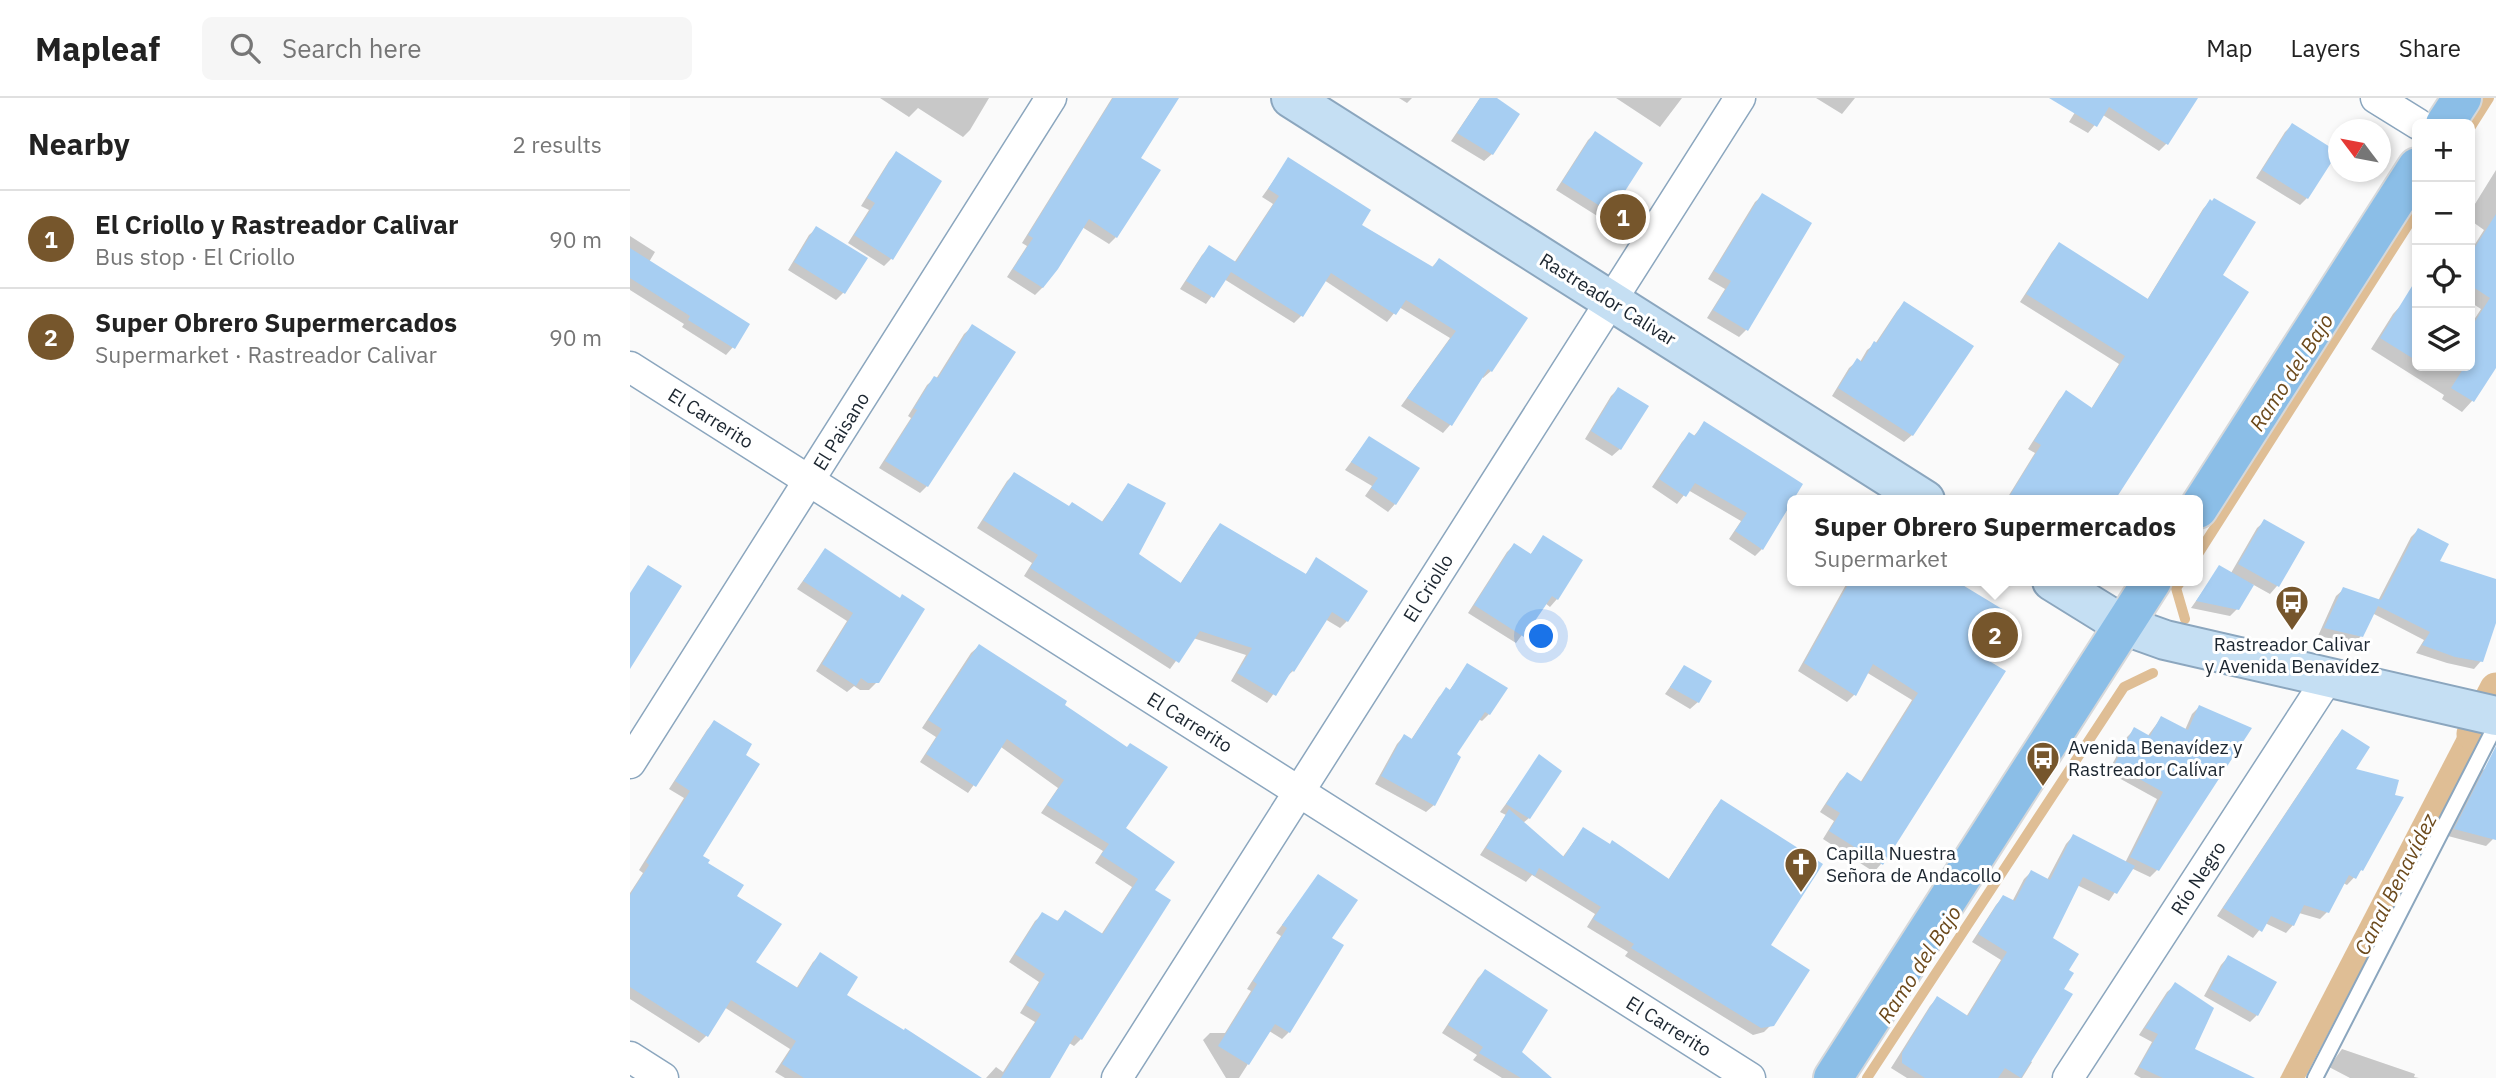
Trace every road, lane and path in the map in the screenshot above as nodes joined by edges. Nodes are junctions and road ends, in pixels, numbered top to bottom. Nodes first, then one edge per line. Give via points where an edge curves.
1 (1051, 98) edge
2 (1291, 98) edge
3 (1740, 98) edge
4 (2376, 98) edge
5 (2462, 98) edge
6 (2448, 119) edge
7 (2412, 120) edge
8 (2412, 175) edge
9 (1611, 301) junction
10 (630, 367) edge
11 (809, 481) junction
12 (1917, 495) edge
13 (2203, 501) edge
14 (2060, 586) edge
15 (2149, 586) edge
16 (2123, 625) junction
17 (2328, 678) junction
18 (2490, 717) edge
19 (630, 764) edge
20 (1299, 792) junction
21 (630, 1057) edge
22 (663, 1078) edge
23 (1117, 1078) edge
24 (1750, 1078) edge
25 (1833, 1078) edge
26 (2068, 1078) edge
27 (2315, 1078) edge

1 - 11 street, El Paisano
2 - 9 main road, Rastreador Calivar
3 - 9 street, El Criollo
4 - 7 street
5 - 6 main road
8 - 13 main road
9 - 12 main road, Rastreador Calivar
9 - 20 street, El Criollo
10 - 11 street, El Carrerito
11 - 19 street, El Paisano
11 - 20 street, El Carrerito
14 - 16 main road
15 - 16 main road
16 - 17 main road via 2165,640
16 - 25 main road
17 - 18 main road
17 - 26 street, Río Negro
18 - 27 lane
20 - 23 street, El Criollo
20 - 24 street, El Carrerito
21 - 22 street

